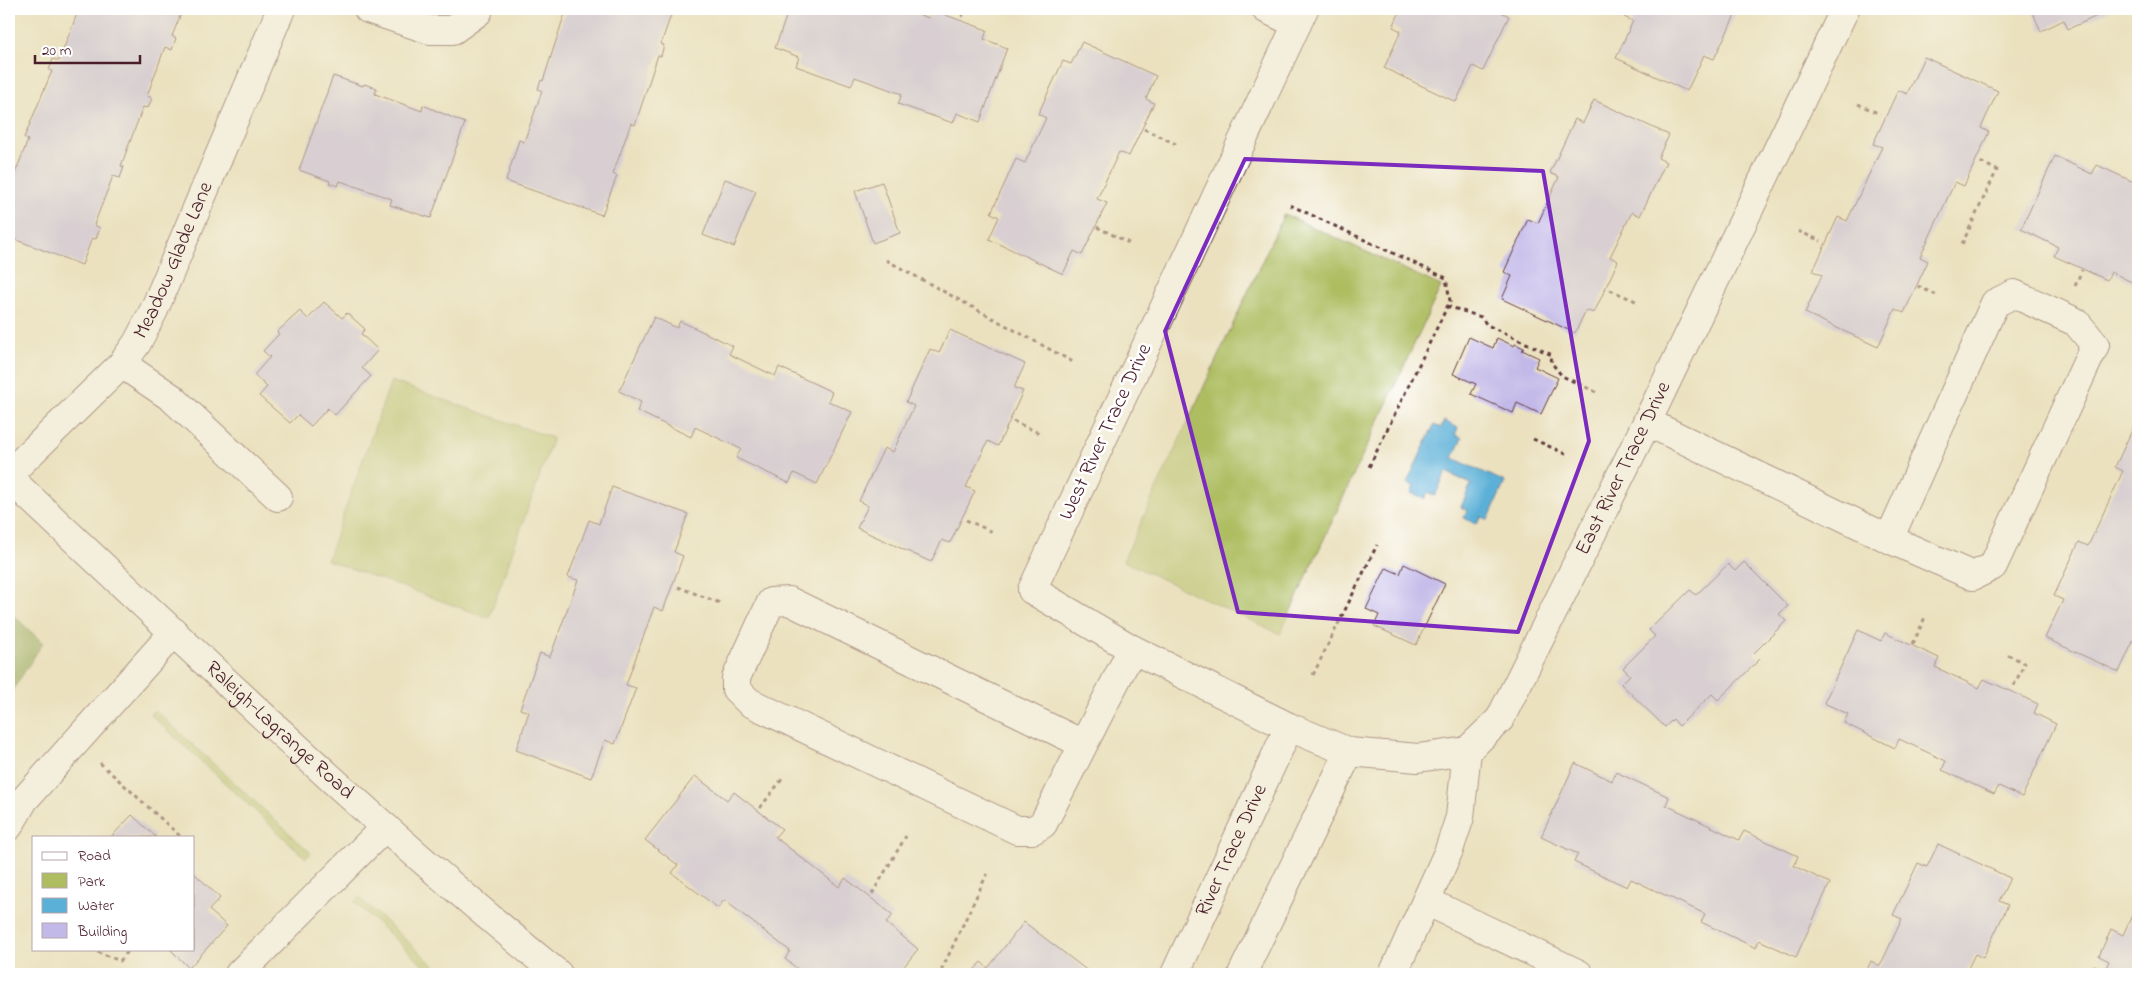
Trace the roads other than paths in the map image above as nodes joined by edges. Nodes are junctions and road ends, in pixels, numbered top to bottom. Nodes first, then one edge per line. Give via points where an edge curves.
1 (281, 9) edge
2 (368, 9) edge
3 (479, 9) edge
4 (1266, 9) edge
5 (1845, 9) edge
6 (1301, 16) edge
7 (122, 364) junction
8 (1647, 422) junction
9 (9, 476) edge
10 (278, 496) dead end
11 (1889, 539) junction
12 (174, 632) junction
13 (1132, 650) junction
14 (1289, 727) junction
15 (1083, 744) junction
16 (1467, 751) junction
17 (1349, 752) junction
18 (9, 826) edge
19 (385, 827) junction
20 (1428, 902) junction
21 (238, 974) edge
22 (558, 974) edge
23 (1175, 974) edge
24 (1242, 974) edge
25 (1393, 974) edge
26 (1579, 974) edge

1 - 7 street, Meadow Glade Lane via 154,310
2 - 3 street via 430,30 453,30
4 - 6 street
5 - 8 street, East River Trace Drive
6 - 13 street, West River Trace Drive via 1032,590
7 - 9 street, Meadow Glade Lane
7 - 10 street via 172,398
8 - 11 street
8 - 16 street, East River Trace Drive via 1500,719
9 - 12 street, Raleigh-Lagrange Road
11 - 11 street via 1973,576 1993,566 2095,345 2076,322 2014,294 1995,303
12 - 18 street via 24,800
12 - 19 street, Raleigh-Lagrange Road
13 - 14 street, West River Trace Drive
13 - 15 street
14 - 17 street
14 - 23 street, River Trace Drive
15 - 15 street via 1043,824 1033,830 1017,830 749,702 736,689 736,678 771,602 789,601
16 - 17 street via 1418,758
16 - 20 street via 1460,817
17 - 24 street
19 - 21 street
19 - 22 street, Raleigh-Lagrange Road
20 - 25 street
20 - 26 street

